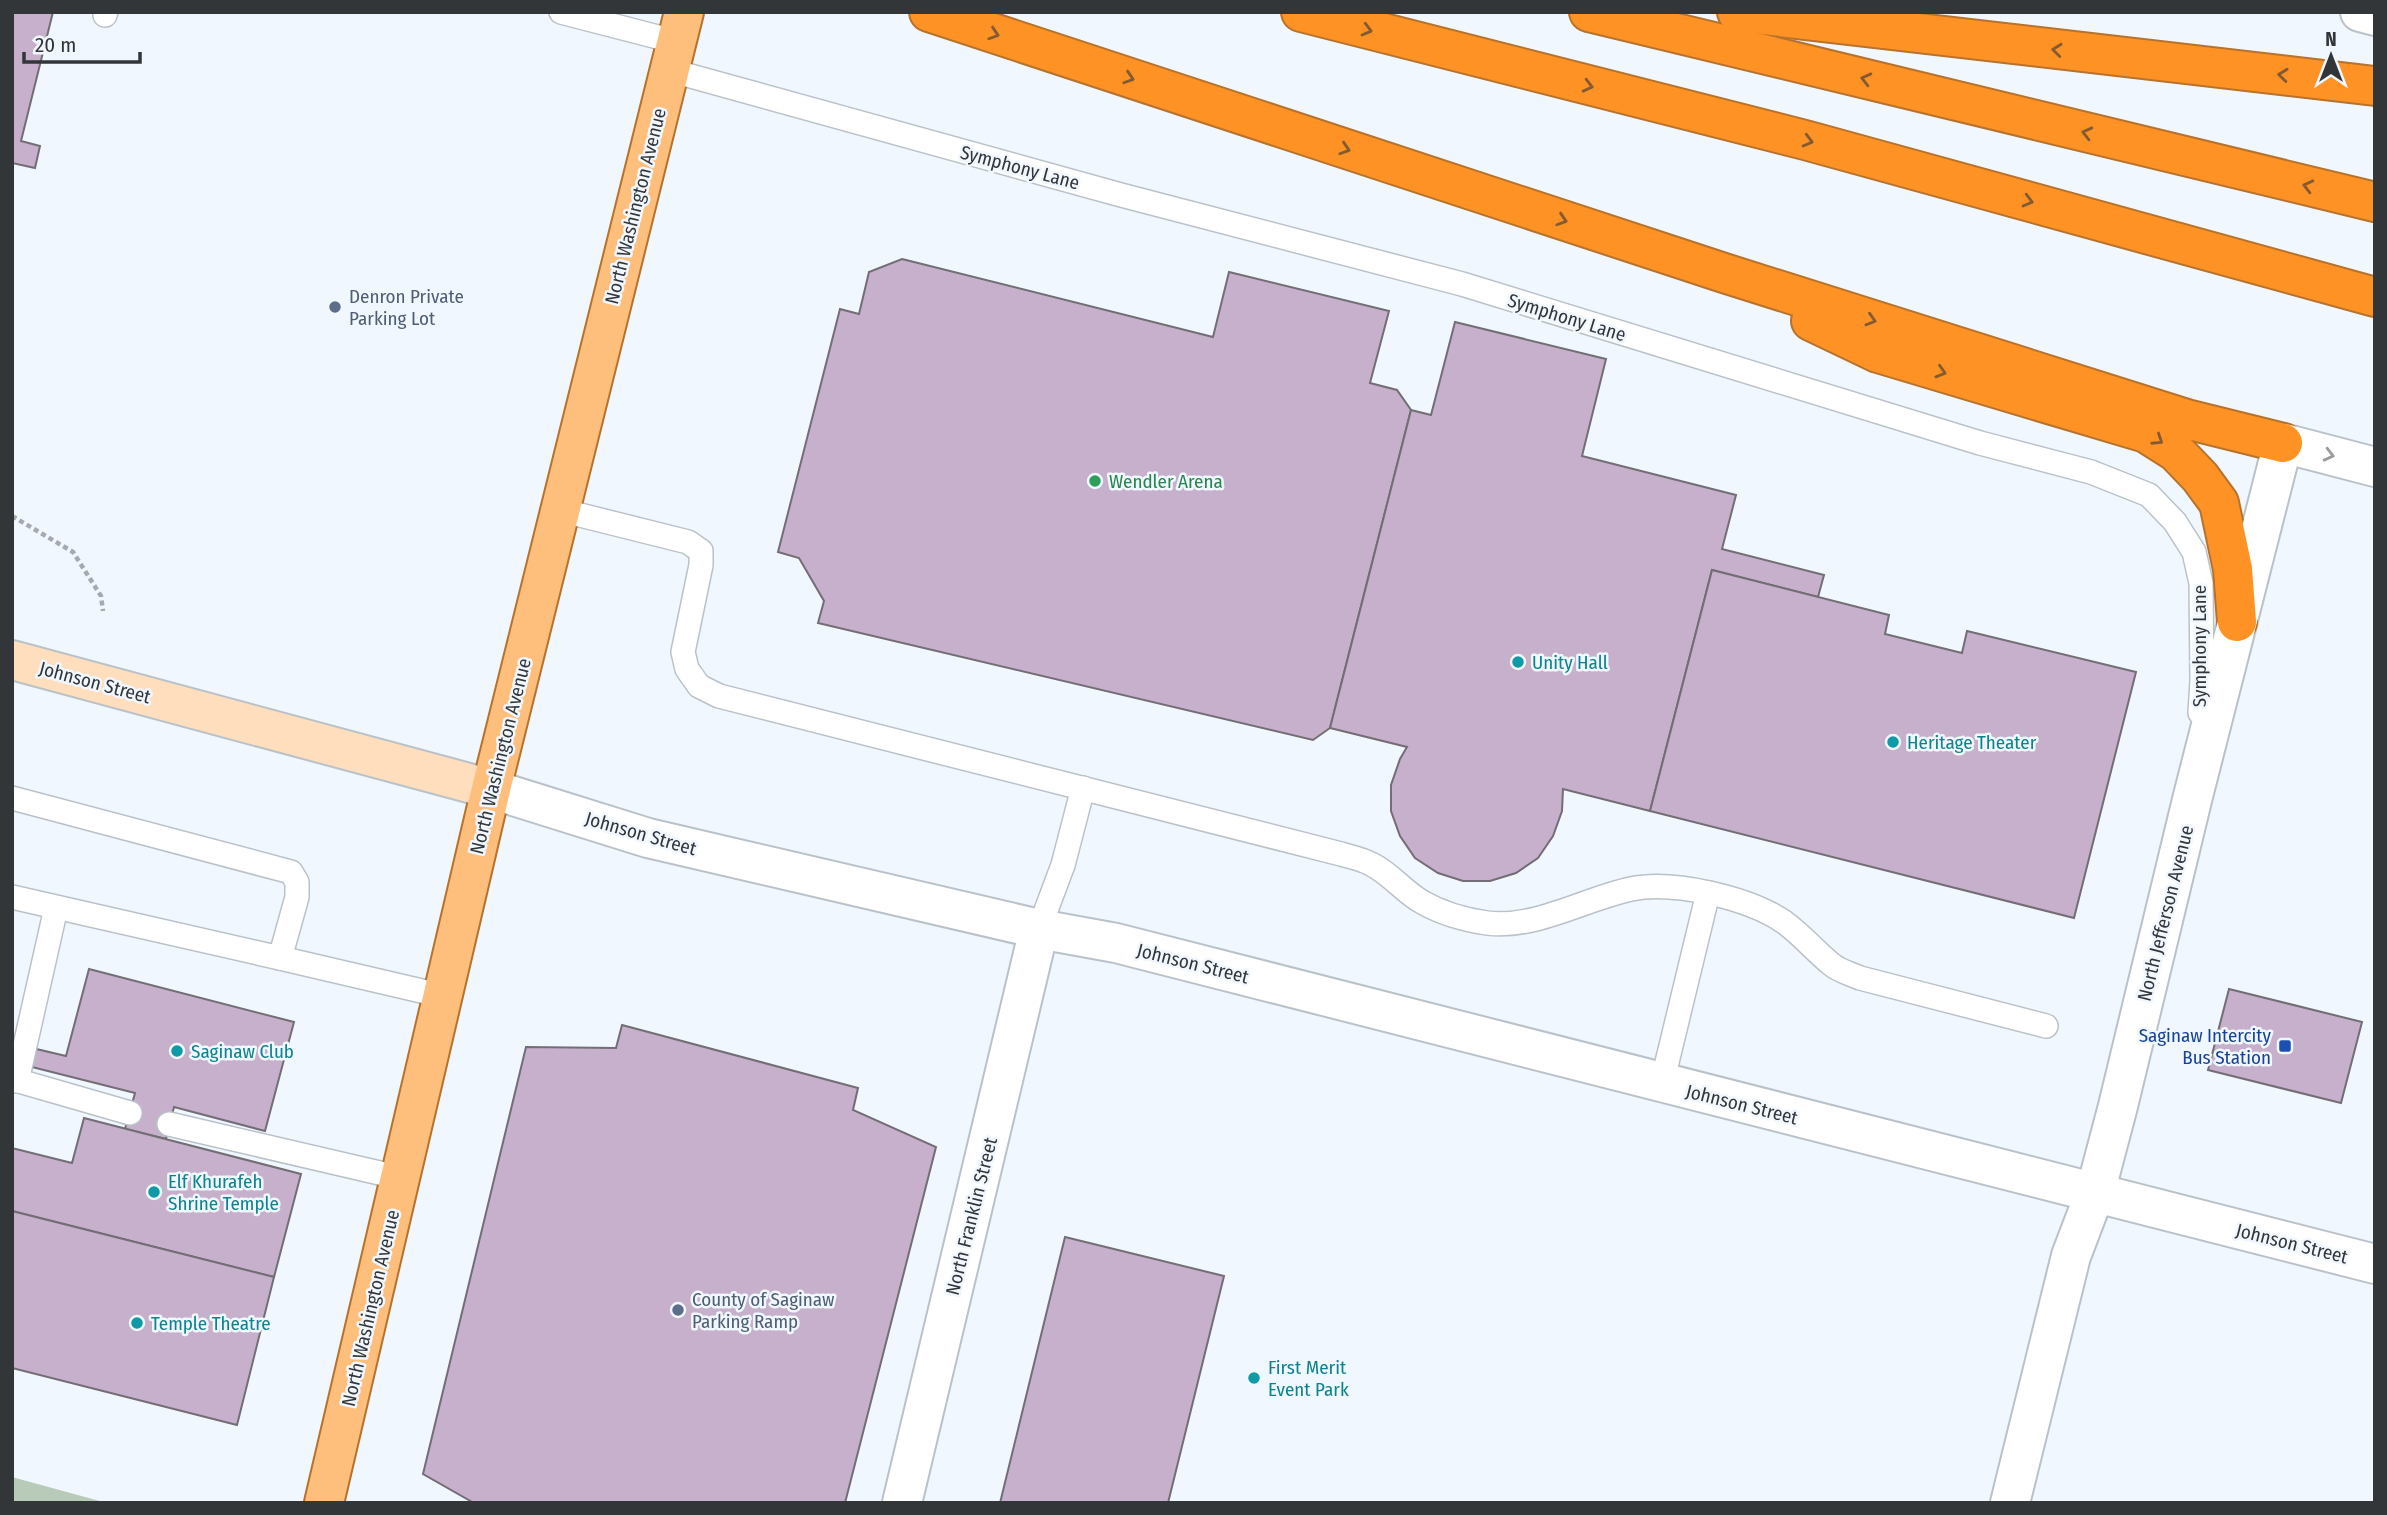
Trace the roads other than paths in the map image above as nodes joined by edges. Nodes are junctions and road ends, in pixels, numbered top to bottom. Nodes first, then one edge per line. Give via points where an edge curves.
1 (561, 12) edge
2 (929, 12) edge
3 (1301, 12) edge
4 (1589, 12) edge
5 (1737, 12) edge
6 (2361, 12) edge
7 (2375, 16) edge
8 (677, 41) edge
9 (2375, 86) edge
10 (2375, 202) edge
11 (1724, 273) junction
12 (2375, 297) edge
13 (2283, 443) junction
14 (2375, 467) edge
15 (560, 510) junction
16 (2237, 622) junction
17 (12, 660) edge
18 (1083, 788) junction
19 (491, 789) junction
20 (12, 798) edge
21 (2192, 800) junction
22 (1708, 893) junction
23 (12, 897) edge
24 (56, 908) junction
25 (1039, 929) junction
26 (280, 958) junction
27 (443, 996) junction
28 (2046, 1026) dead end
29 (15, 1080) edge
30 (1662, 1083) junction
31 (130, 1113) dead end
32 (169, 1124) dead end
33 (401, 1178) junction
34 (2095, 1193) junction
35 (2375, 1264) edge
36 (324, 1503) edge
37 (902, 1503) edge
38 (2010, 1503) edge

1 - 8 lane, Symphony Lane
2 -> 11 highway
3 -> 12 highway via 1805,140
10 -> 4 highway
9 -> 5 highway
6 - 7 street
8 - 15 main road, North Washington Avenue
8 - 21 lane, Symphony Lane via 1121,195 1462,285 1979,443 2091,472 2149,495 2175,522 2194,552 2201,583 2202,681
11 -> 13 highway via 2176,416
11 -> 16 highway via 1878,353 2146,433 2176,452 2219,503 2233,569
13 -> 14 street
13 - 16 street, North Jefferson Avenue
15 - 18 lane via 688,542 701,551 683,652 687,669 699,686 719,696
15 - 19 main road, North Washington Avenue
16 - 21 street, North Jefferson Avenue
17 - 19 main road, Johnson Street
18 - 22 lane via 1362,860 1421,902 1489,924 1531,920 1635,888
18 - 25 lane via 1063,865
19 - 25 street, Johnson Street via 648,838
19 - 27 main road, North Washington Avenue
20 - 26 lane via 291,872 297,882 297,897
21 - 34 street, North Jefferson Avenue
22 - 28 lane via 1782,920 1833,966 1860,978
22 - 30 lane
23 - 24 lane
24 - 26 lane
24 - 29 lane
25 - 30 street, Johnson Street via 1116,943
25 - 37 street, North Franklin Street
26 - 27 lane
27 - 33 main road, North Washington Avenue
29 - 31 lane
30 - 34 street, Johnson Street
32 - 33 lane
33 - 36 main road, North Washington Avenue
34 - 35 street, Johnson Street
34 - 38 street, North Jefferson Avenue via 2071,1256

